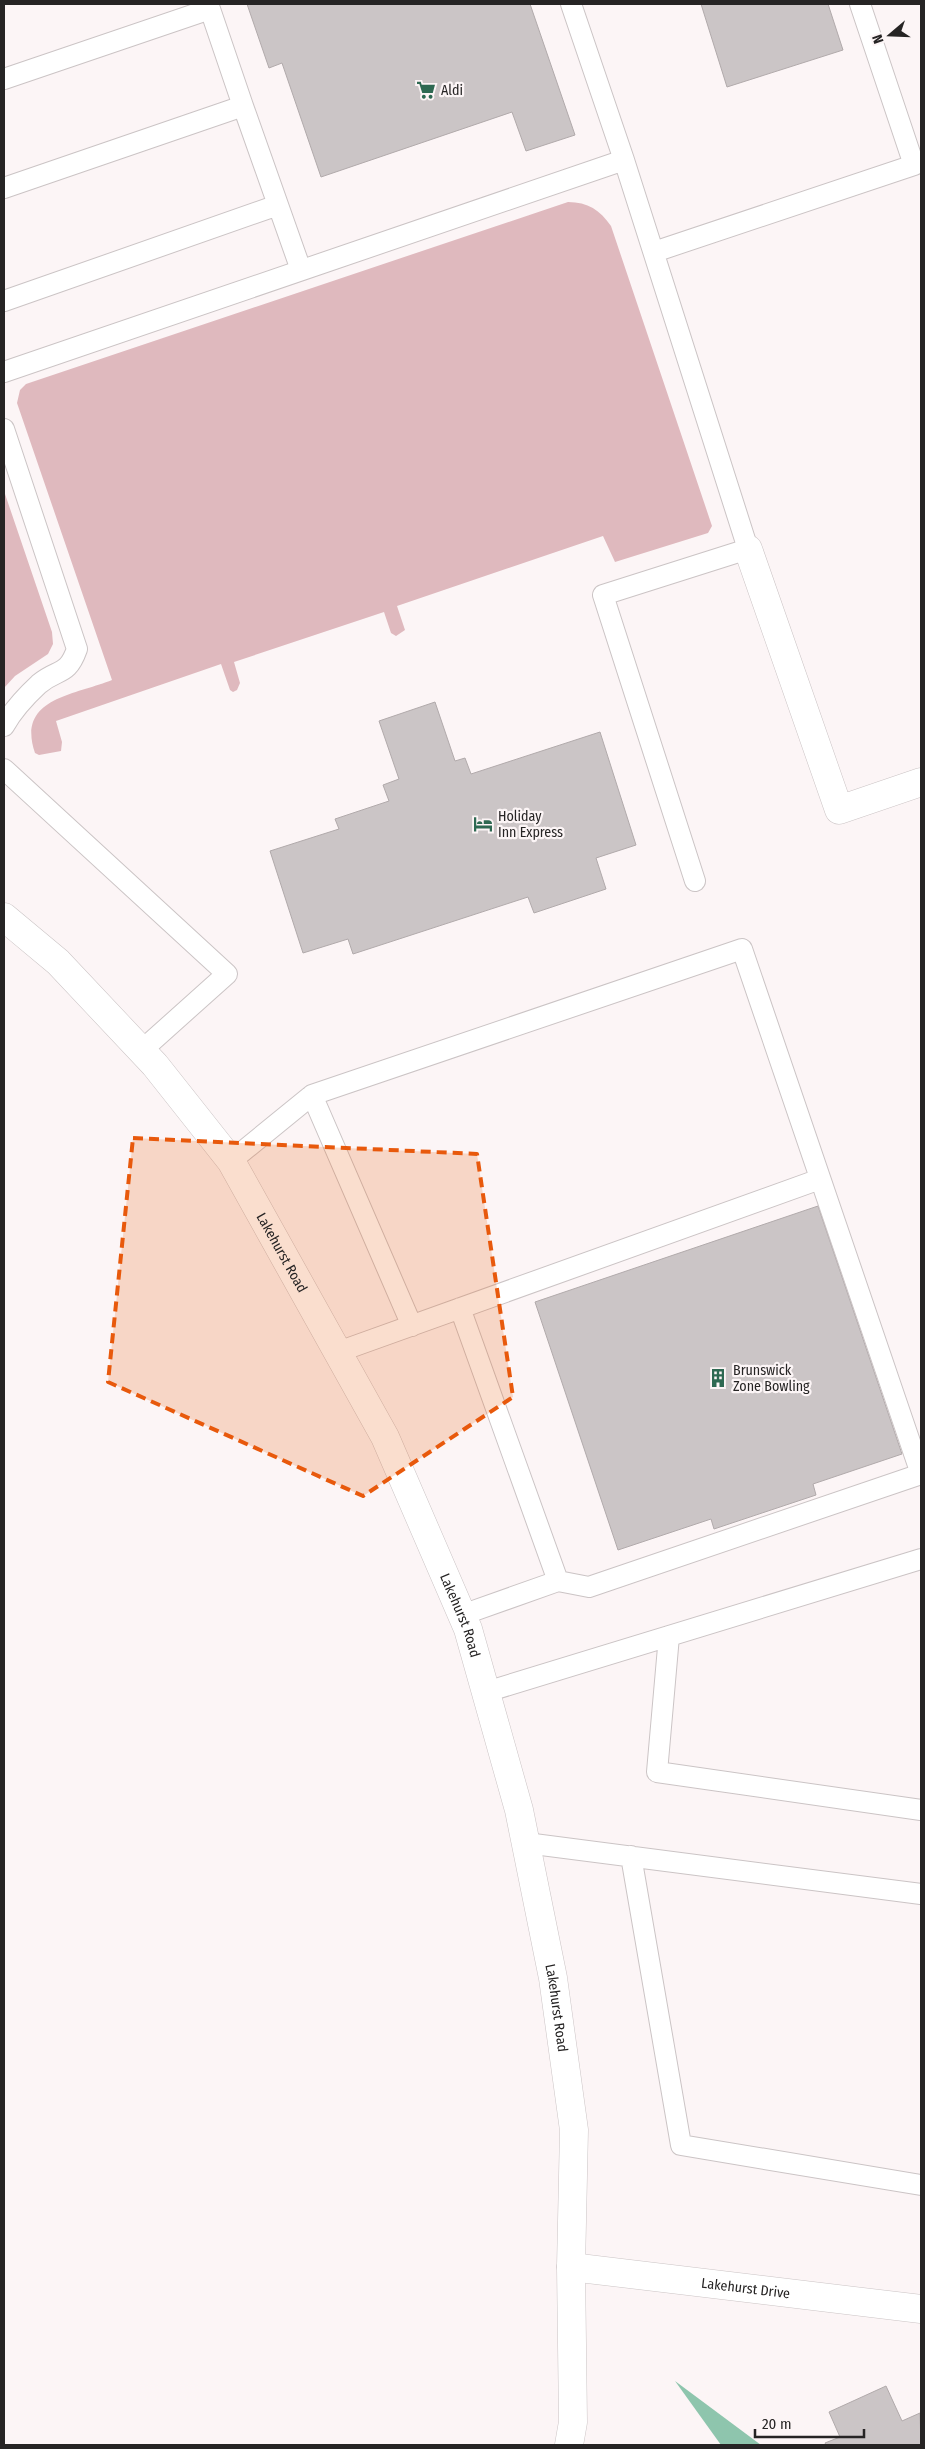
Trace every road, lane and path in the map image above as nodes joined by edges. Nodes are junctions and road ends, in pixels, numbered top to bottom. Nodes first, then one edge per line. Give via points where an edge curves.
1 (570, 4) edge
2 (860, 4) edge
3 (4, 79) edge
4 (243, 106) junction
5 (624, 160) junction
6 (4, 188) edge
7 (278, 205) junction
8 (654, 252) junction
9 (301, 270) junction
10 (4, 301) edge
11 (4, 372) edge
12 (4, 429) edge
13 (748, 548) junction
14 (4, 726) edge
15 (4, 769) edge
16 (921, 782) edge
17 (695, 881) dead end
18 (4, 917) edge
19 (141, 1051) junction
20 (312, 1095) junction
21 (231, 1161) junction
22 (820, 1179) junction
23 (460, 1308) junction
24 (412, 1326) junction
25 (338, 1352) junction
26 (921, 1559) edge
27 (558, 1581) junction
28 (462, 1615) junction
29 (668, 1636) junction
30 (486, 1692) junction
31 (921, 1810) edge
32 (526, 1843) junction
33 (631, 1856) junction
34 (921, 1894) edge
35 (921, 2185) edge
36 (571, 2267) junction
37 (921, 2309) edge
38 (570, 2445) edge

1 - 5 lane
2 - 8 lane via 914,165
3 - 4 lane via 210,9
4 - 6 lane
4 - 7 lane
5 - 8 lane
5 - 9 lane
7 - 9 lane
7 - 10 lane
8 - 13 lane
9 - 11 lane
12 - 14 lane via 77,649 71,665 40,683 14,709
13 - 16 street via 839,810
13 - 17 lane via 603,595
15 - 19 lane via 227,974
18 - 19 street, Lakehurst Road via 58,962
19 - 21 street, Lakehurst Road
20 - 21 lane
20 - 22 lane via 742,949
20 - 24 lane
21 - 25 street, Lakehurst Road
22 - 23 lane
22 - 27 lane via 921,1474 589,1587
23 - 24 lane
23 - 27 lane
24 - 25 lane
25 - 28 street, Lakehurst Road via 385,1437
26 - 29 lane
27 - 28 lane
28 - 30 street, Lakehurst Road
29 - 30 lane
29 - 31 lane via 657,1772
30 - 32 street, Lakehurst Road
32 - 33 lane
32 - 36 street, Lakehurst Road via 553,1978 574,2130
33 - 34 lane
33 - 35 lane via 681,2145
36 - 37 street, Lakehurst Drive
36 - 38 street, Lakehurst Road via 573,2422

